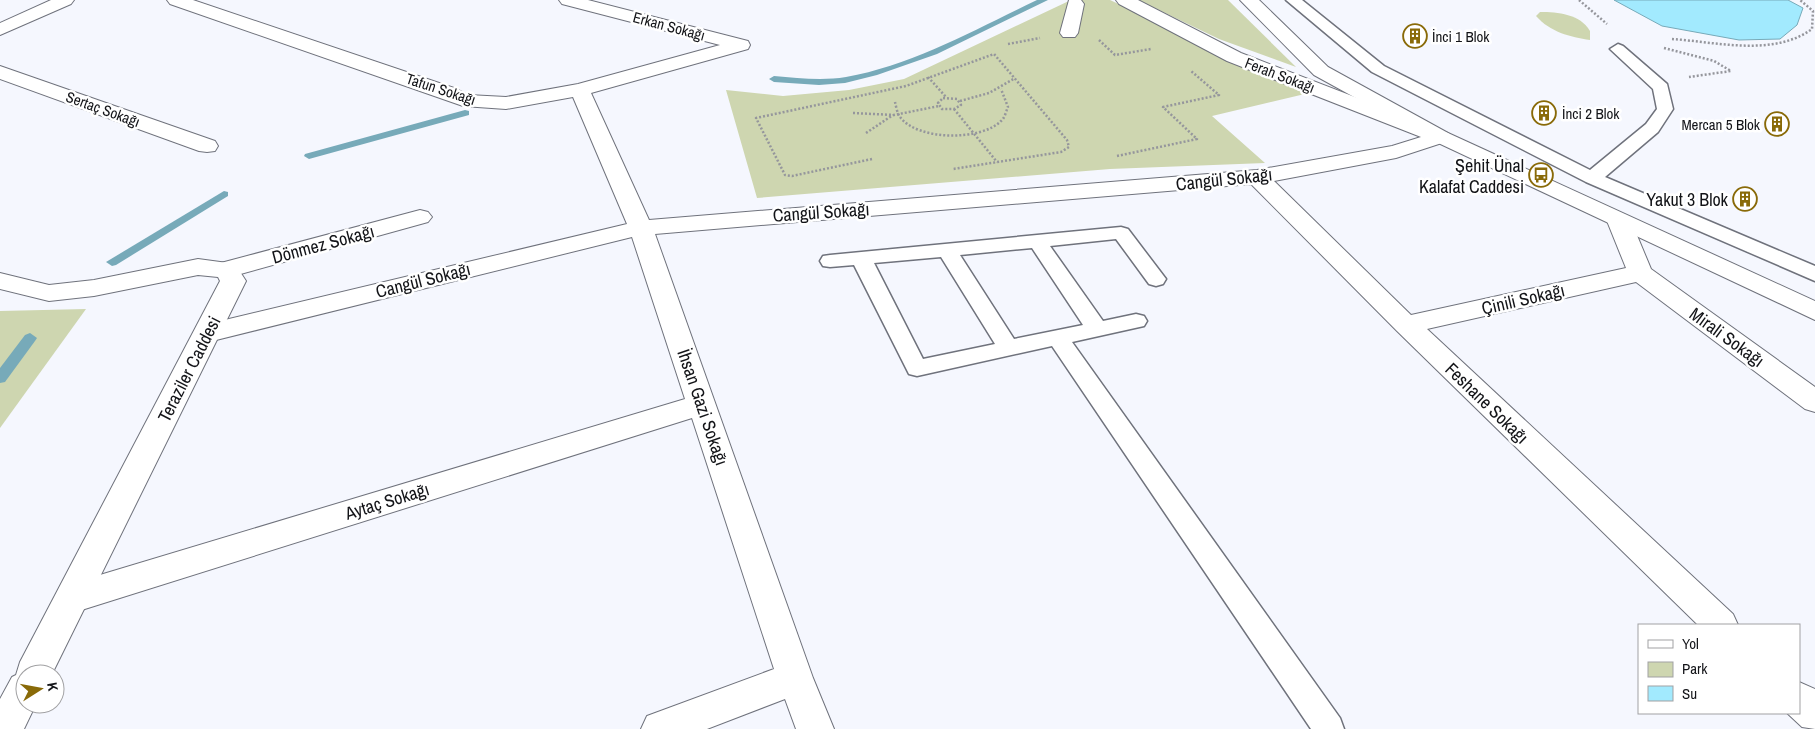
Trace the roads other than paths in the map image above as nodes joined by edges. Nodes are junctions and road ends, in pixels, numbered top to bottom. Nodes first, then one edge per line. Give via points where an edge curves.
1 (65, 0) edge
2 (176, 0) edge
3 (568, 0) edge
4 (1124, 0) edge
5 (1249, 0) edge
6 (1293, 0) edge
7 (1075, 2) edge
8 (0, 30) edge
9 (1069, 33) road end
10 (741, 45) joint
11 (1618, 49) dead end
12 (0, 72) edge
13 (580, 90) junction
14 (1441, 137) junction
15 (207, 146) dead end
16 (1257, 177) junction
17 (1592, 178) junction
18 (420, 217) dead end
19 (1619, 221) junction
20 (641, 228) junction
21 (1037, 241) junction
22 (947, 250) junction
23 (861, 258) junction
24 (830, 261) dead end
25 (226, 270) junction
26 (1640, 273) junction
27 (1815, 274) edge
28 (1156, 279) dead end
29 (0, 281) edge
30 (1815, 311) edge
31 (1136, 321) dead end
32 (1406, 325) junction
33 (1097, 329) junction
34 (208, 333) junction
35 (1058, 338) junction
36 (1009, 349) junction
37 (1815, 402) edge
38 (702, 404) junction
39 (72, 598) junction
40 (1720, 624) edge
41 (38, 664) edge
42 (795, 678) junction
43 (1800, 700) edge
44 (15, 708) edge
45 (1815, 714) edge
46 (4, 729) edge
47 (660, 729) edge
48 (815, 729) edge
49 (1330, 729) edge

1 - 8 street
2 - 13 street, Tafun Sokağı via 463,100 506,103
3 - 10 street, Erkan Sokağı
4 - 14 street, Ferah Sokağı via 1234,57
5 - 14 street via 1321,71
6 - 17 lane via 1378,69
7 - 9 street
10 - 13 street, Tafun Sokağı
11 - 17 lane via 1661,87 1665,109 1652,128
12 - 15 street, Sertaç Sokağı
13 - 20 street, İhsan Gazi Sokağı
14 - 16 street, Cangül Sokağı via 1396,152
14 - 19 street
16 - 20 street, Cangül Sokağı
16 - 32 street, Feshane Sokağı
17 - 27 lane
18 - 25 street, Dönmez Sokağı
19 - 26 street
19 - 30 street
20 - 34 street, Cangül Sokağı
20 - 38 street, İhsan Gazi Sokağı
21 - 22 lane
21 - 28 lane via 1121,233
21 - 33 lane
22 - 23 lane
22 - 36 lane
23 - 24 lane
23 - 36 lane via 917,368
25 - 29 street via 198,267 49,294
25 - 34 street, Teraziler Caddesi via 233,281
26 - 32 street, Çinili Sokağı
26 - 37 street, Mirali Sokağı
31 - 33 lane
32 - 40 street, Feshane Sokağı
33 - 35 lane
34 - 39 street, Teraziler Caddesi
35 - 36 lane
35 - 49 lane
38 - 39 street, Aytaç Sokağı
38 - 42 street, İhsan Gazi Sokağı
39 - 41 street, Teraziler Caddesi
42 - 47 street
42 - 48 street, İhsan Gazi Sokağı
43 - 45 street
44 - 46 street

